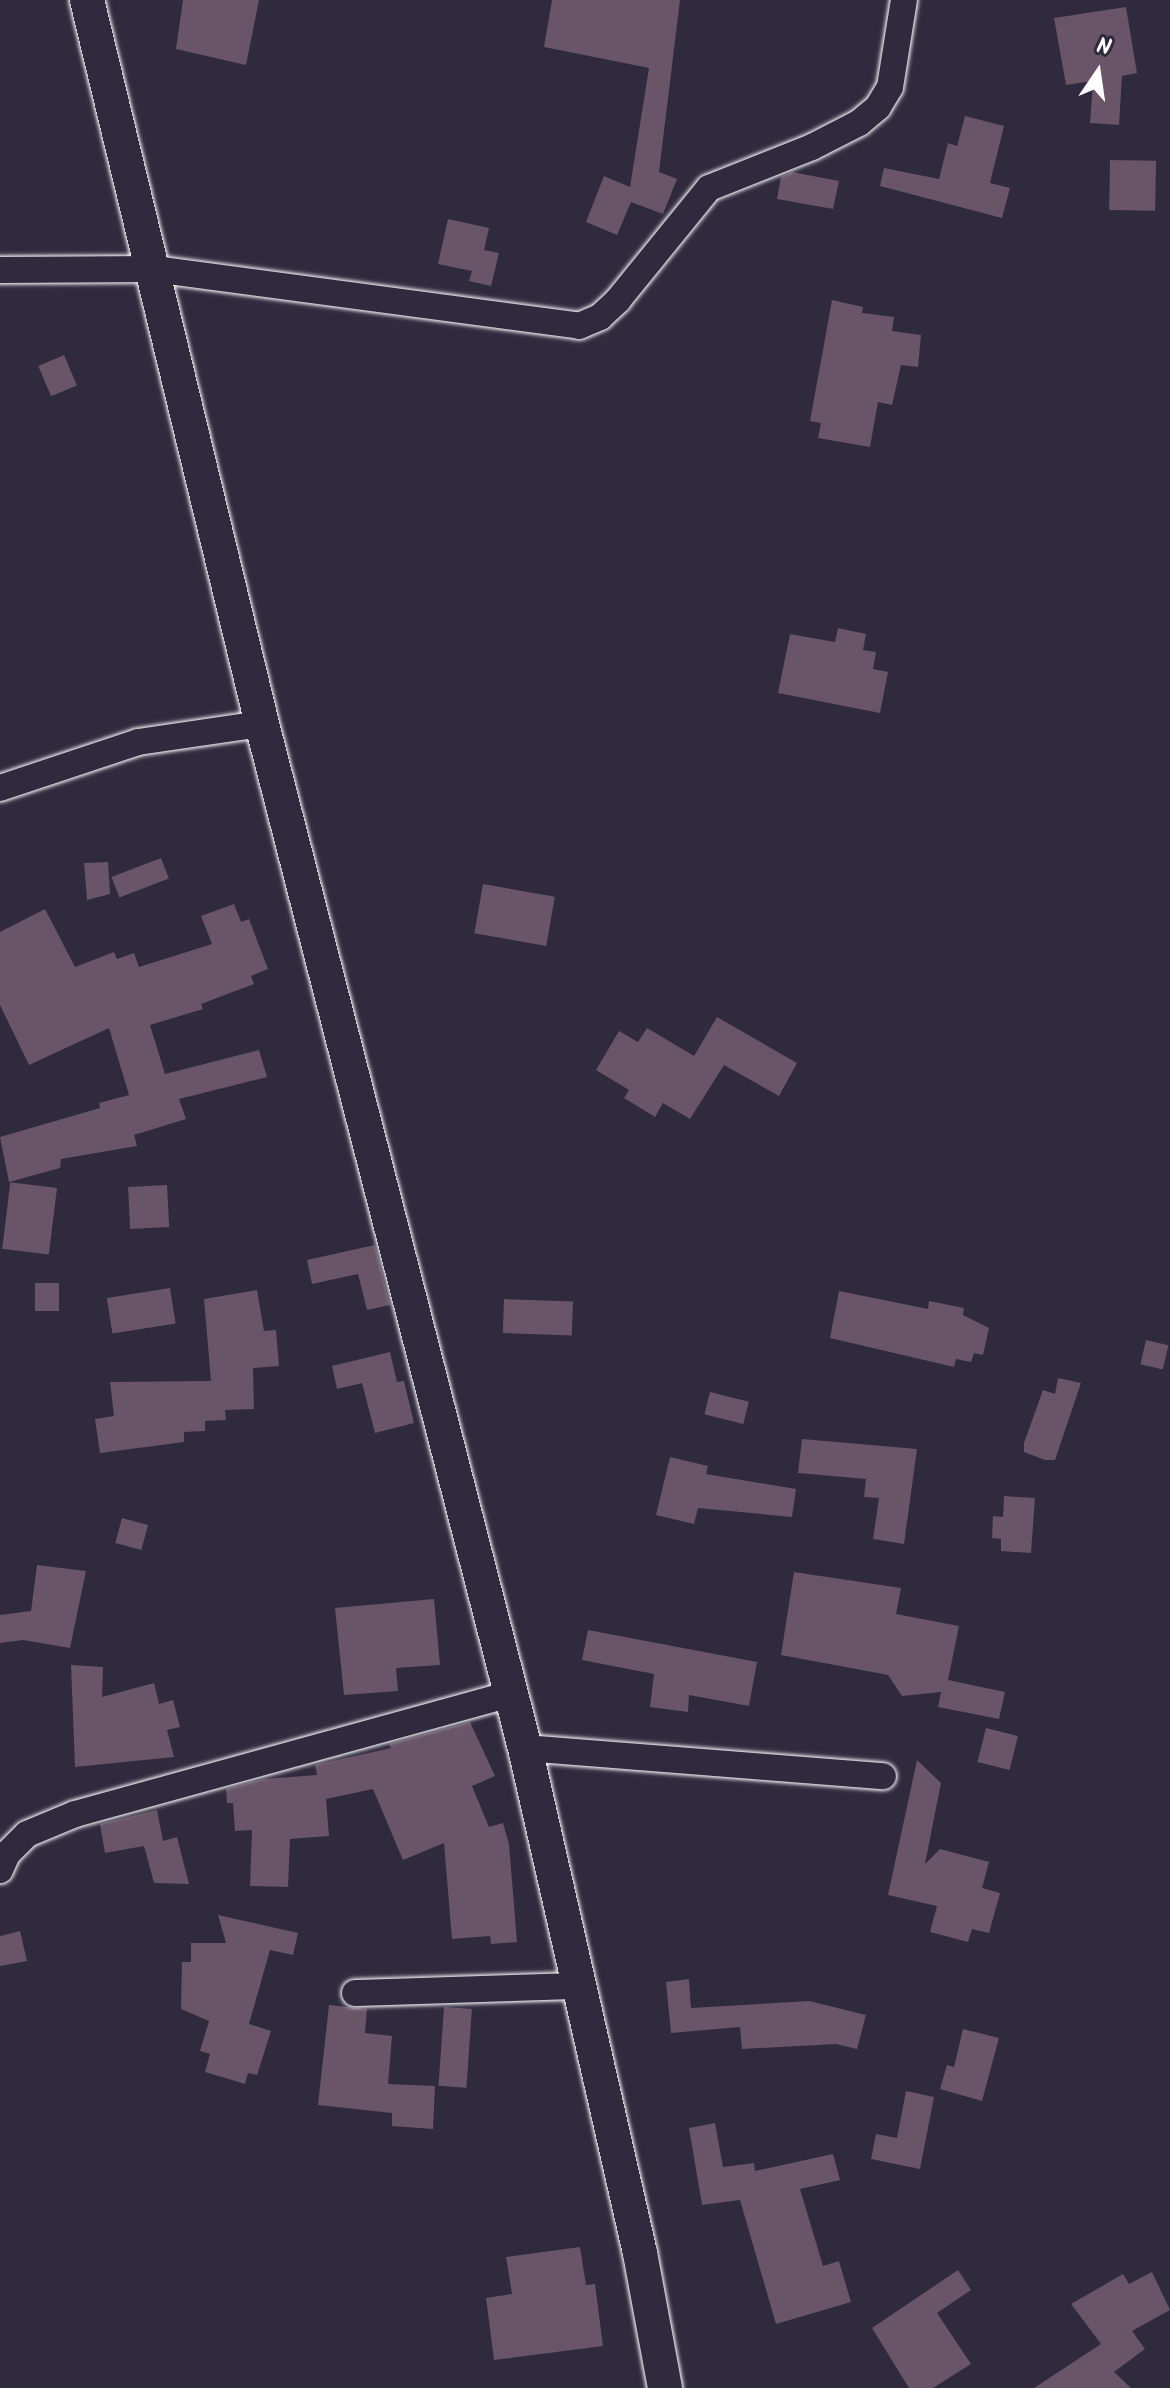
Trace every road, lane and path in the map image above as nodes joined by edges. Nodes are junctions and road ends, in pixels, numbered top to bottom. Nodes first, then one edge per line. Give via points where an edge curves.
1 (87, 0) edge
2 (904, 0) edge
3 (154, 269) junction
4 (0, 270) edge
5 (262, 724) junction
6 (0, 788) edge
7 (511, 1694) junction
8 (525, 1748) junction
9 (883, 1776) dead end
10 (0, 1870) edge
11 (577, 1986) junction
12 (355, 1993) dead end
13 (665, 2388) edge

1 - 3 street
2 - 3 street via 890,87 878,107 812,147 709,188 618,300 600,317 579,326
3 - 4 street
3 - 5 street
5 - 6 street via 138,742
5 - 7 street
7 - 8 street
7 - 10 street via 75,1814 27,1834
8 - 9 street
8 - 11 street
11 - 12 street
11 - 13 street via 640,2253

